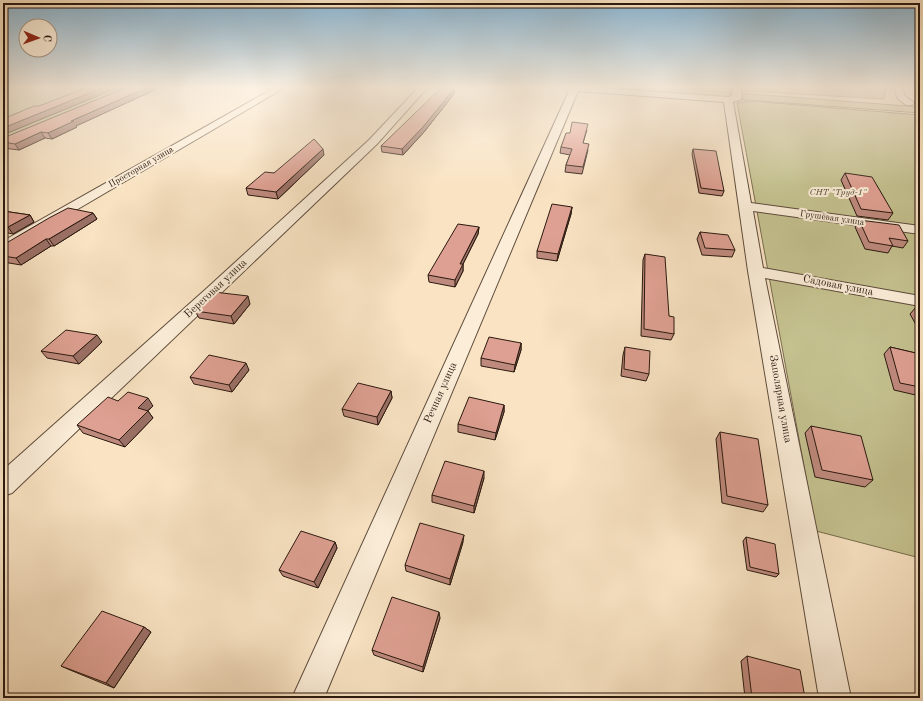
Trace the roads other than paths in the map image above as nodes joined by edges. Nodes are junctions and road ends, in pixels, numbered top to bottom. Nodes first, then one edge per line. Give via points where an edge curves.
1 (223, 121) edge
2 (393, 121) edge
3 (561, 121) edge
4 (736, 121) edge
5 (745, 206) junction
6 (920, 230) edge
7 (3, 246) edge
8 (756, 271) junction
9 (920, 302) edge
10 (3, 485) edge
11 (308, 698) edge
12 (835, 698) edge

1 - 7 street, Просторная улица
2 - 10 street, Береговая улица via 368,147
3 - 11 street, Речная улица
4 - 5 street, Заполярная улица
5 - 6 street, Грушёвая улица
5 - 8 street, Заполярная улица
8 - 9 street, Садовая улица
8 - 12 street, Заполярная улица

